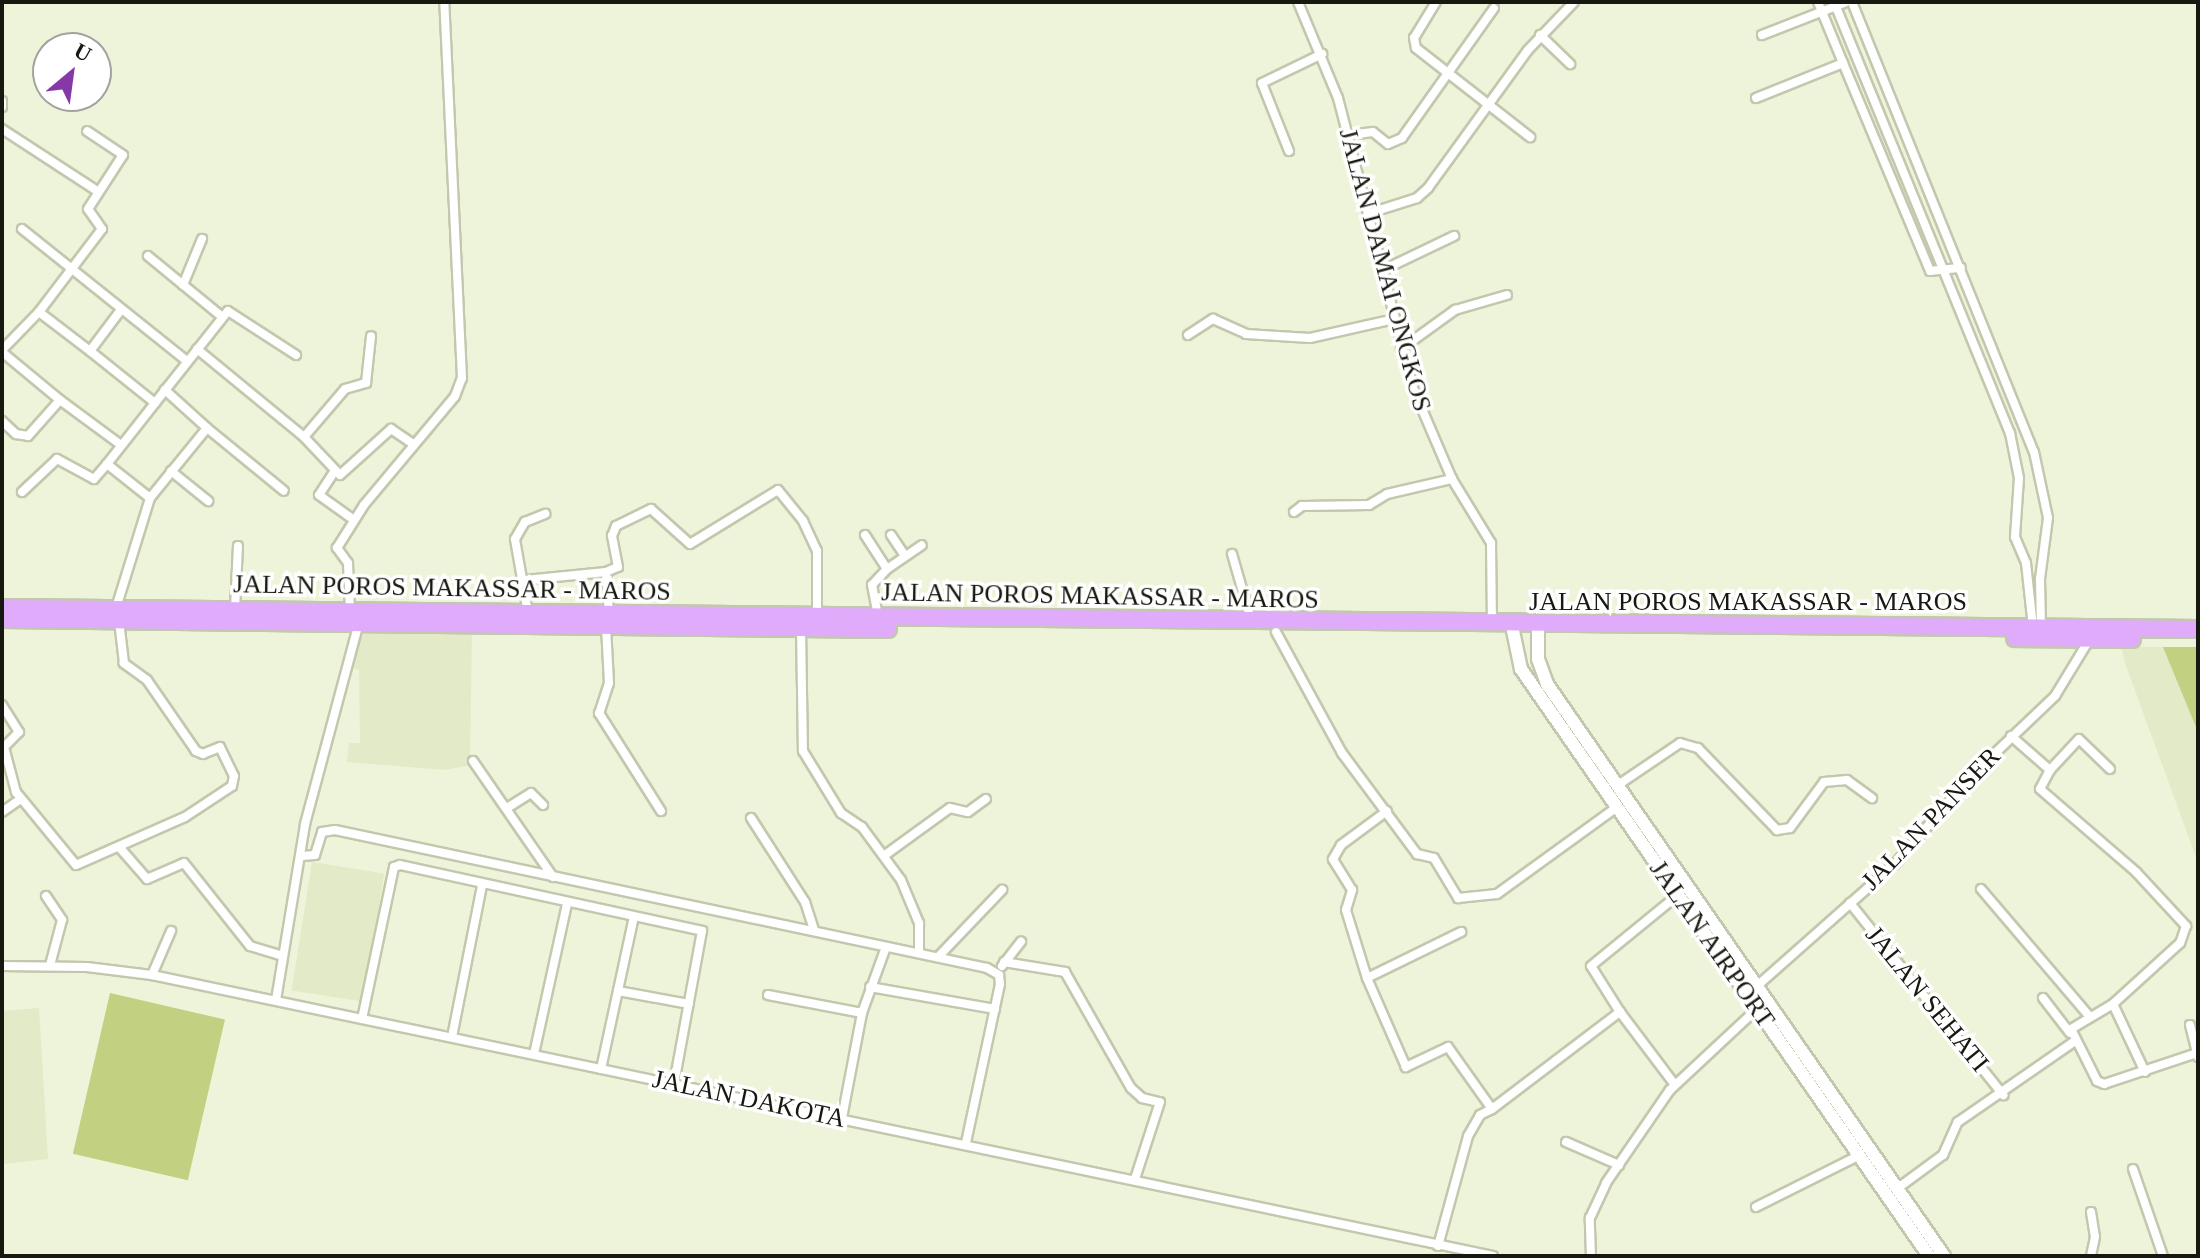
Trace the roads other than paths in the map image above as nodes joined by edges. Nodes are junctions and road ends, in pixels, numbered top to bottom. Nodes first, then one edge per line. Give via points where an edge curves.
1 (444, 2) edge
2 (1298, 2) edge
3 (1436, 2) edge
4 (1574, 2) edge
5 (1849, 2) edge
6 (1835, 4) edge
7 (1820, 7) edge
8 (1494, 8) dead end
9 (1540, 35) junction
10 (1762, 35) dead end
11 (1322, 54) junction
12 (1843, 63) junction
13 (1570, 64) dead end
14 (1449, 74) junction
15 (1756, 98) dead end
16 (1489, 103) junction
17 (2, 129) edge
18 (87, 131) dead end
19 (1349, 135) junction
20 (1530, 137) dead end
21 (1289, 151) dead end
22 (1918, 160) junction
23 (1902, 165) junction
24 (97, 191) junction
25 (1370, 213) junction
26 (22, 229) dead end
27 (1454, 236) dead end
28 (202, 239) dead end
29 (148, 256) dead end
30 (1961, 268) junction
31 (71, 270) junction
32 (1383, 270) junction
33 (1948, 272) junction
34 (183, 285) junction
35 (1507, 295) dead end
36 (120, 311) junction
37 (39, 312) junction
38 (221, 316) junction
39 (1394, 319) junction
40 (1188, 335) dead end
41 (371, 336) dead end
42 (197, 349) junction
43 (1401, 349) junction
44 (2, 351) edge
45 (90, 351) junction
46 (296, 355) dead end
47 (187, 361) junction
48 (165, 390) junction
49 (60, 400) junction
50 (155, 403) junction
51 (2, 421) edge
52 (207, 428) junction
53 (304, 437) junction
54 (413, 444) junction
55 (121, 445) junction
56 (107, 464) junction
57 (171, 471) junction
58 (334, 472) junction
59 (1452, 479) junction
60 (284, 491) dead end
61 (22, 492) dead end
62 (150, 498) junction
63 (208, 501) dead end
64 (1294, 512) dead end
65 (545, 514) dead end
66 (354, 520) junction
67 (865, 535) dead end
68 (891, 535) dead end
69 (922, 545) dead end
70 (238, 546) dead end
71 (1232, 554) dead end
72 (905, 556) junction
73 (887, 569) junction
74 (606, 572) junction
75 (525, 580) junction
76 (2, 608) edge
77 (235, 609) junction
78 (528, 613) junction
79 (118, 614) junction
80 (817, 616) junction
81 (354, 617) junction
82 (878, 617) junction
83 (2, 619) edge
84 (608, 620) junction
85 (1251, 621) junction
86 (845, 622) junction
87 (1492, 626) junction
88 (801, 627) junction
89 (2037, 627) junction
90 (2198, 629) edge
91 (1512, 631) junction
92 (1538, 631) junction
93 (1276, 632) junction
94 (2090, 639) junction
95 (2198, 639) edge
96 (2, 705) edge
97 (1566, 721) junction
98 (2011, 736) junction
99 (473, 761) dead end
100 (2110, 769) dead end
101 (2050, 770) junction
102 (1618, 785) junction
103 (1872, 798) dead end
104 (986, 799) dead end
105 (19, 800) junction
106 (543, 805) dead end
107 (507, 808) junction
108 (1616, 808) junction
109 (661, 811) dead end
110 (1387, 811) junction
111 (2, 812) edge
112 (751, 818) dead end
113 (120, 848) junction
114 (885, 855) junction
115 (302, 856) junction
116 (553, 877) junction
117 (482, 886) junction
118 (1981, 889) dead end
119 (1002, 890) dead end
120 (1678, 895) junction
121 (46, 896) dead end
122 (1850, 903) junction
123 (567, 904) junction
124 (634, 917) junction
125 (814, 929) junction
126 (171, 931) dead end
127 (1461, 932) dead end
128 (1021, 942) dead end
129 (886, 947) junction
130 (919, 953) junction
131 (282, 956) junction
132 (938, 957) junction
133 (1004, 962) junction
134 (2, 965) edge
135 (50, 965) junction
136 (1738, 971) junction
137 (152, 975) junction
138 (999, 975) junction
139 (1367, 978) junction
140 (1757, 986) junction
141 (870, 987) junction
142 (618, 991) junction
143 (768, 995) dead end
144 (2043, 998) dead end
145 (276, 1000) junction
146 (689, 1004) junction
147 (2113, 1004) junction
148 (995, 1009) junction
149 (1757, 1009) junction
150 (1620, 1012) junction
151 (862, 1013) junction
152 (2090, 1017) junction
153 (362, 1019) junction
154 (2190, 1025) dead end
155 (452, 1037) junction
156 (2073, 1037) junction
157 (534, 1054) junction
158 (2198, 1055) edge
159 (601, 1069) junction
160 (2145, 1072) junction
161 (674, 1084) junction
162 (1675, 1085) junction
163 (2003, 1095) junction
164 (1492, 1109) junction
165 (842, 1118) junction
166 (1853, 1133) junction
167 (1566, 1142) dead end
168 (966, 1143) junction
169 (1860, 1155) junction
170 (1619, 1165) junction
171 (2133, 1169) dead end
172 (1135, 1179) junction
173 (1898, 1188) junction
174 (1756, 1207) dead end
175 (2091, 1212) dead end
176 (1438, 1246) junction
177 (1493, 1256) edge
178 (1591, 1256) edge
179 (1929, 1256) edge
180 (1944, 1256) edge
181 (2091, 1256) edge
182 (2163, 1256) edge

1 - 54 street via 462,378 455,396
2 - 11 street, JALAN DAMAI ONGKOS
3 - 14 street via 1414,43
4 - 9 street
5 - 6 street
5 - 22 street
6 - 7 street
6 - 23 street
7 - 10 street
7 - 12 street
8 - 14 street
9 - 13 street
9 - 16 street
11 - 19 street, JALAN DAMAI ONGKOS
11 - 21 street via 1262,83
12 - 15 street
12 - 33 street via 1930,271
14 - 16 street
14 - 19 street via 1402,138 1388,144 1373,132
16 - 20 street
16 - 25 street via 1421,195
17 - 24 street
18 - 24 street via 123,155
19 - 25 street, JALAN DAMAI ONGKOS
22 - 23 street
22 - 30 street
23 - 33 street
24 - 31 street via 88,209 102,231
25 - 32 street, JALAN DAMAI ONGKOS
26 - 31 street
27 - 32 street
28 - 34 street
29 - 34 street
30 - 33 street
30 - 89 street via 2034,452 2045,497
31 - 36 street
31 - 37 street
32 - 39 street, JALAN DAMAI ONGKOS
33 - 89 street via 2017,458 2015,537 2026,563
34 - 38 street
35 - 43 street via 1455,310
36 - 45 street
36 - 47 street
37 - 44 street
37 - 45 street
38 - 42 street
38 - 46 street via 234,311
39 - 40 street via 1310,338 1246,334 1213,319
39 - 43 street, JALAN DAMAI ONGKOS
41 - 53 street via 366,383 345,389
42 - 47 street
42 - 53 street
43 - 59 street, JALAN DAMAI ONGKOS
44 - 49 street
45 - 50 street
47 - 48 street
48 - 50 street
48 - 52 street
49 - 51 street via 28,436 16,434
49 - 55 street
50 - 55 street
52 - 57 street
52 - 60 street
53 - 58 street
54 - 58 street via 391,429 340,475
54 - 66 street
55 - 56 street
56 - 61 street via 94,479 57,459
56 - 62 street
57 - 62 street
57 - 63 street
58 - 66 street via 319,495
59 - 64 street via 1385,495 1365,506 1302,506
59 - 87 street, JALAN DAMAI ONGKOS via 1491,543
62 - 79 street
65 - 75 street via 518,530 515,546
66 - 81 street via 336,552 348,563
67 - 73 street
68 - 72 street
69 - 72 street
70 - 77 street
71 - 85 street
72 - 73 street
73 - 82 street via 872,585
74 - 75 street
74 - 80 street via 618,567 612,536 616,526 651,509 690,544 778,490 803,521 817,551
74 - 84 street
75 - 78 street
76 - 79 highway, JALAN POROS MAKASSAR - MAROS
77 - 79 highway, JALAN POROS MAKASSAR - MAROS
77 - 81 highway, JALAN POROS MAKASSAR - MAROS
78 - 81 highway, JALAN POROS MAKASSAR - MAROS
78 - 84 highway, JALAN POROS MAKASSAR - MAROS
79 - 81 highway, JALAN POROS MAKASSAR - MAROS
79 - 83 highway, JALAN POROS MAKASSAR - MAROS
79 - 113 street via 124,663 147,680 196,751 203,754 220,747 235,780 193,813
80 - 84 highway, JALAN POROS MAKASSAR - MAROS
80 - 86 highway, JALAN POROS MAKASSAR - MAROS
81 - 84 highway, JALAN POROS MAKASSAR - MAROS
81 - 115 street
82 - 85 highway, JALAN POROS MAKASSAR - MAROS
82 - 86 highway, JALAN POROS MAKASSAR - MAROS
84 - 88 highway, JALAN POROS MAKASSAR - MAROS
84 - 109 street via 609,683 599,713
85 - 87 highway, JALAN POROS MAKASSAR - MAROS
86 - 88 highway, JALAN POROS MAKASSAR - MAROS
86 - 93 highway, JALAN POROS MAKASSAR - MAROS
87 - 91 highway, JALAN POROS MAKASSAR - MAROS
88 - 114 street via 803,751 841,813 862,827
89 - 90 highway, JALAN POROS MAKASSAR - MAROS
89 - 92 highway, JALAN POROS MAKASSAR - MAROS
91 - 92 highway, JALAN POROS MAKASSAR - MAROS
91 - 93 highway, JALAN POROS MAKASSAR - MAROS
91 - 97 street, JALAN AIRPORT via 1521,669
92 - 94 highway, JALAN POROS MAKASSAR - MAROS
92 - 97 street, JALAN AIRPORT via 1541,670
93 - 110 street via 1326,729
94 - 95 highway, JALAN POROS MAKASSAR - MAROS
94 - 98 street, JALAN PANSER via 2066,682
96 - 105 street via 19,732 4,747
97 - 102 street, JALAN AIRPORT
97 - 108 street, JALAN AIRPORT
98 - 101 street
98 - 122 street, JALAN PANSER via 1895,864
99 - 107 street
100 - 101 street via 2079,739
101 - 147 street via 2040,789 2136,872 2186,926 2180,943
102 - 103 street via 1680,743 1698,748 1777,830 1790,828 1824,782 1847,780
102 - 136 street, JALAN AIRPORT
104 - 114 street via 968,812 950,808
105 - 111 street
105 - 113 street via 76,865 116,843
106 - 107 street via 531,793
107 - 116 street
108 - 110 street via 1497,894 1465,898 1450,889 1434,858 1417,854
108 - 120 street, JALAN AIRPORT
110 - 139 street via 1341,845 1333,859 1352,890 1346,910
112 - 125 street via 805,902
113 - 131 street via 147,879 184,863 250,946
114 - 130 street via 915,911
115 - 116 street via 315,855 322,832 335,830
115 - 131 street
116 - 125 street
117 - 123 street
117 - 153 street via 394,867
117 - 155 street
118 - 152 street
119 - 132 street
120 - 136 street, JALAN AIRPORT
120 - 150 street via 1591,966
121 - 135 street via 62,920
122 - 140 street, JALAN PANSER
122 - 163 street, JALAN SEHATI
123 - 124 street
123 - 157 street
124 - 142 street
124 - 146 street via 703,933
125 - 129 street
126 - 137 street
127 - 139 street
128 - 133 street
129 - 130 street
129 - 141 street
130 - 132 street
131 - 145 street
132 - 138 street
133 - 138 street
133 - 172 street via 1065,972 1131,1088 1142,1098 1160,1102
134 - 135 street, JALAN DAKOTA
135 - 137 street, JALAN DAKOTA
136 - 140 street, JALAN AIRPORT
136 - 149 street, JALAN AIRPORT
137 - 145 street, JALAN DAKOTA
138 - 148 street
139 - 164 street via 1406,1067 1448,1047
140 - 166 street, JALAN AIRPORT
141 - 148 street
141 - 151 street
142 - 146 street
142 - 159 street
143 - 151 street
144 - 156 street
145 - 153 street, JALAN DAKOTA
146 - 161 street
147 - 152 street
147 - 160 street
148 - 168 street
149 - 162 street
149 - 166 street, JALAN AIRPORT
150 - 162 street
150 - 164 street
151 - 165 street
152 - 156 street
153 - 155 street, JALAN DAKOTA
154 - 158 street
155 - 157 street, JALAN DAKOTA
156 - 160 street via 2099,1083
156 - 163 street
157 - 159 street, JALAN DAKOTA
158 - 160 street
159 - 161 street, JALAN DAKOTA
161 - 165 street, JALAN DAKOTA
162 - 170 street
163 - 173 street via 1952,1127 1943,1155
164 - 176 street via 1480,1115 1468,1136
165 - 168 street, JALAN DAKOTA
166 - 169 street, JALAN AIRPORT
166 - 173 street, JALAN AIRPORT
167 - 170 street
168 - 172 street, JALAN DAKOTA
169 - 174 street
169 - 179 street, JALAN AIRPORT
170 - 178 street via 1592,1209
171 - 182 street
172 - 176 street, JALAN DAKOTA
173 - 180 street, JALAN AIRPORT
175 - 181 street
176 - 177 street, JALAN DAKOTA

